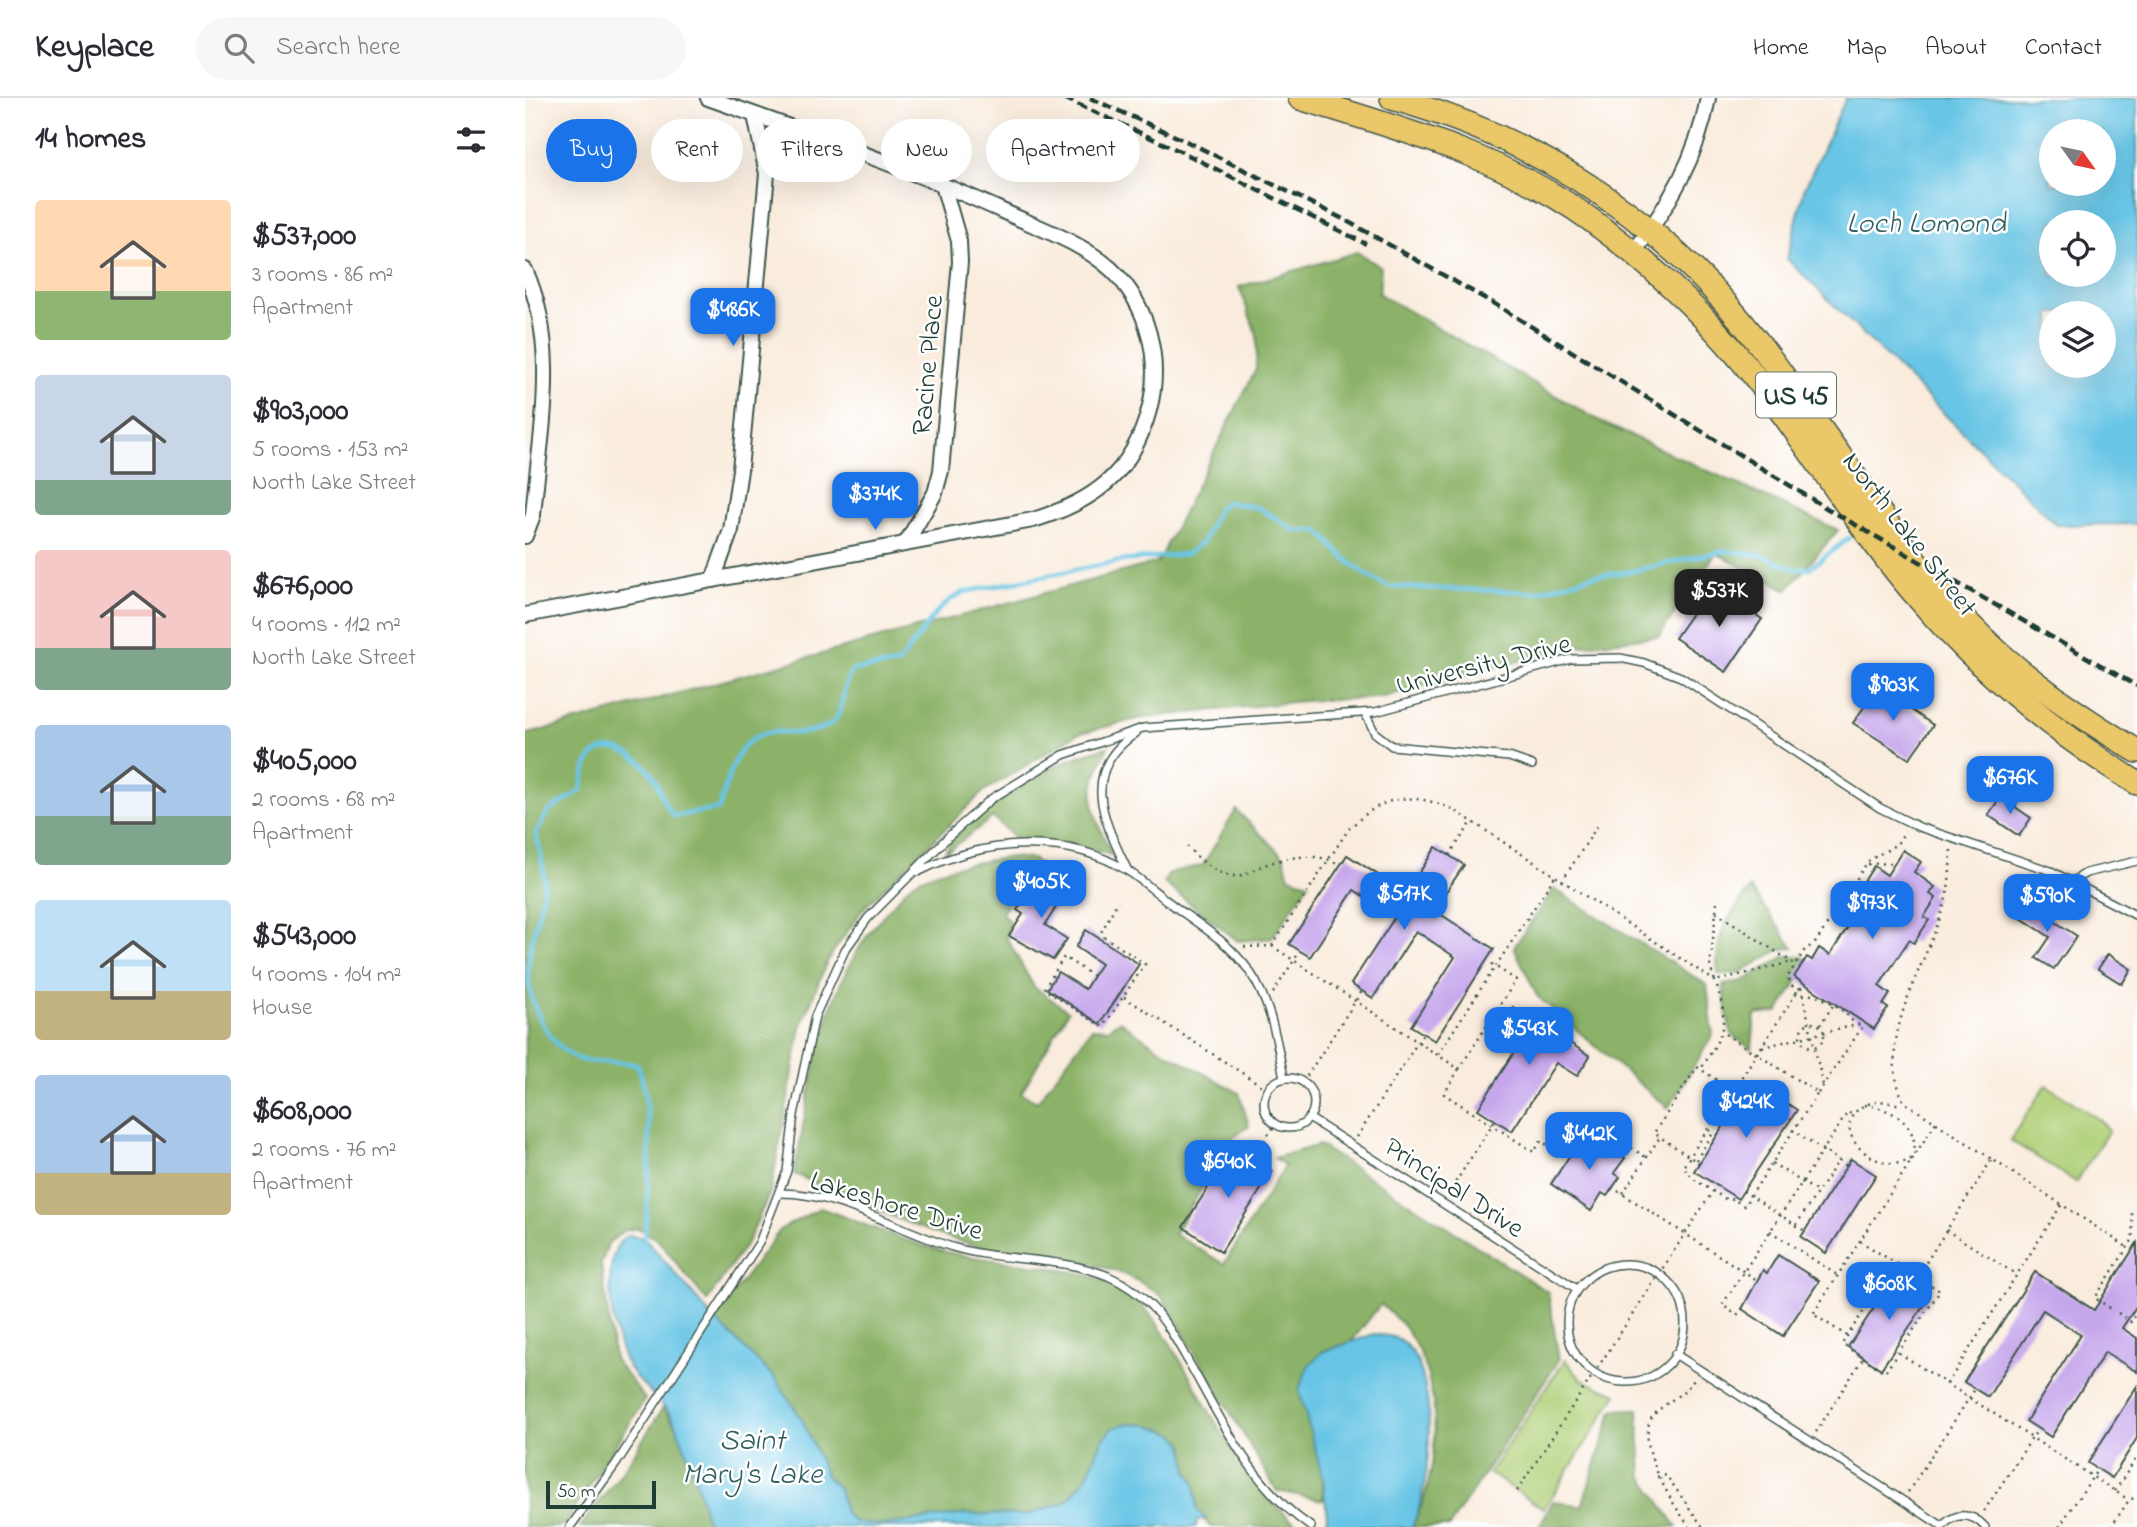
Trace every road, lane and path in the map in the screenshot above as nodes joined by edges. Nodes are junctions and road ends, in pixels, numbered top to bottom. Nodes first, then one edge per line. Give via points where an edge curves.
1 (708, 98) edge
2 (1300, 98) edge
3 (1392, 98) edge
4 (1708, 98) edge
5 (755, 115) junction
6 (943, 185) junction
7 (1650, 230) junction
8 (1633, 253) junction
9 (525, 270) edge
10 (525, 536) edge
11 (907, 543) junction
12 (713, 580) junction
13 (525, 615) edge
14 (1365, 713) junction
15 (1143, 728) junction
16 (2137, 751) edge
17 (1532, 765) dead end
18 (2137, 783) edge
19 (1472, 822) junction
20 (1910, 822) junction
21 (1598, 825) dead end
22 (1952, 838) junction
23 (1187, 846) dead end
24 (1450, 855) dead end
25 (1329, 858) junction
26 (2137, 862) edge
27 (1892, 863) dead end
28 (1866, 864) junction
29 (1340, 865) dead end
30 (1129, 871) junction
31 (911, 875) junction
32 (1555, 876) junction
33 (1562, 881) junction
34 (2073, 881) junction
35 (1118, 901) dead end
36 (1717, 902) dead end
37 (1716, 912) junction
38 (2137, 916) edge
39 (1272, 946) junction
40 (1230, 947) junction
41 (1300, 951) dead end
42 (1294, 960) junction
43 (1487, 961) dead end
44 (1794, 963) junction
45 (1496, 966) junction
46 (1093, 976) dead end
47 (1715, 981) junction
48 (1362, 991) dead end
49 (1797, 993) junction
50 (1803, 996) junction
51 (1124, 997) junction
52 (1356, 1001) junction
53 (1265, 1005) junction
54 (1833, 1005) junction
55 (1809, 1023) junction
56 (1820, 1025) junction
57 (1855, 1025) junction
58 (1825, 1032) junction
59 (1723, 1033) junction
60 (1423, 1034) dead end
61 (1813, 1035) junction
62 (1800, 1038) junction
63 (1418, 1041) junction
64 (1815, 1047) junction
65 (1761, 1048) junction
66 (1756, 1054) junction
67 (1438, 1055) junction
68 (1459, 1069) junction
69 (1702, 1069) junction
70 (1284, 1078) junction
71 (1303, 1083) junction
72 (1823, 1085) junction
73 (1267, 1089) junction
74 (1733, 1090) junction
75 (1818, 1093) junction
76 (1743, 1097) dead end
77 (1903, 1103) junction
78 (1865, 1105) junction
79 (1851, 1114) junction
80 (1896, 1114) junction
81 (1310, 1118) junction
82 (1495, 1120) dead end
83 (1936, 1122) junction
84 (1275, 1125) junction
85 (1492, 1125) junction
86 (1786, 1126) dead end
87 (1708, 1129) junction
88 (1793, 1130) junction
89 (1660, 1138) junction
90 (1351, 1145) junction
91 (1556, 1150) junction
92 (1823, 1150) junction
93 (1690, 1157) junction
94 (1914, 1157) junction
95 (1252, 1158) dead end
96 (1568, 1158) dead end
97 (1647, 1158) junction
98 (1991, 1158) junction
99 (1839, 1160) junction
100 (1772, 1163) junction
101 (1847, 1166) dead end
102 (1802, 1182) junction
103 (1717, 1185) dead end
104 (1612, 1187) dead end
105 (1713, 1191) junction
106 (1743, 1191) dead end
107 (1818, 1192) junction
108 (781, 1193) junction
109 (1623, 1194) junction
110 (1751, 1196) junction
111 (1442, 1203) junction
112 (2062, 1204) junction
113 (2131, 1213) dead end
114 (1781, 1215) junction
115 (1796, 1225) junction
116 (1946, 1230) junction
117 (1770, 1231) junction
118 (1805, 1231) dead end
119 (1685, 1233) junction
120 (1860, 1241) junction
121 (2127, 1247) junction
122 (1895, 1263) junction
123 (1744, 1271) junction
124 (1658, 1273) junction
125 (1837, 1275) junction
126 (2017, 1275) junction
127 (1917, 1277) junction
128 (1756, 1280) dead end
129 (1911, 1286) dead end
130 (1577, 1289) junction
131 (1743, 1308) dead end
132 (2110, 1308) dead end
133 (2137, 1312) edge
134 (2118, 1313) dead end
135 (1847, 1336) junction
136 (1899, 1352) junction
137 (1675, 1354) junction
138 (1863, 1358) junction
139 (1700, 1370) junction
140 (1594, 1373) junction
141 (1947, 1384) junction
142 (1975, 1389) dead end
143 (1969, 1398) junction
144 (2038, 1429) dead end
145 (2032, 1438) junction
146 (1810, 1441) junction
147 (2137, 1457) edge
148 (2098, 1469) dead end
149 (1657, 1477) junction
150 (2093, 1477) junction
151 (1517, 1491) dead end
152 (2115, 1492) junction
153 (2137, 1497) edge
154 (1902, 1500) junction
155 (2129, 1500) junction
156 (1979, 1520) junction
157 (1942, 1526) edge
158 (570, 1527) edge
159 (1311, 1527) edge
160 (1690, 1527) edge
161 (1703, 1527) edge
162 (1985, 1527) edge
163 (2059, 1527) edge
164 (2112, 1527) edge

1 - 5 street
2 - 8 main road, North Lake Street / US 45 via 1425,136 1497,165 1575,209
3 - 7 main road, North Lake Street / US 45 via 1460,120 1537,154 1595,188
4 - 7 street via 1680,180
5 - 6 street
5 - 12 street via 767,174 742,443 730,530
6 - 11 street, Racine Place via 959,241 960,262 941,471 935,493
6 - 11 street via 1070,241 1103,263 1129,290 1154,354 1151,403 1145,427 1120,470 1098,491 1062,511 1033,520
7 - 8 street
7 - 16 main road, North Lake Street / US 45 via 1706,282 1754,337 1890,529 1956,610 2041,688
8 - 18 main road, North Lake Street / US 45 via 1689,302 1742,361 1898,573 1952,636 2035,714
9 - 10 street via 540,312 545,366 533,514
11 - 12 street
12 - 13 street
14 - 15 lane, University Drive
14 - 17 lane via 1375,733 1392,746 1509,757
14 - 20 lane, University Drive via 1571,659 1620,658 1681,677 1880,808
15 - 30 lane via 1118,748 1105,770 1100,794 1100,807
15 - 31 lane, University Drive via 1072,751 1014,782 969,816
19 - 24 path
19 - 25 path via 1433,801 1393,799 1362,816
19 - 32 path
20 - 22 lane, University Drive
20 - 28 path via 1897,844
21 - 33 path
22 - 34 lane, University Drive
22 - 77 path via 1946,898 1895,1045 1895,1082
23 - 25 path via 1220,872 1237,876 1275,861
25 - 29 path
25 - 39 path
26 - 34 lane via 2086,873
27 - 28 path
28 - 44 path via 1817,942
30 - 31 lane via 1075,850 1029,844 969,852
30 - 40 lane
31 - 108 lane, University Drive via 868,918 845,950 822,997 804,1056
32 - 33 path
32 - 45 path
33 - 47 path
34 - 38 lane, University Drive
35 - 51 path via 1099,936 1146,964
36 - 37 path
37 - 44 path
37 - 47 path via 1710,967
39 - 40 path
39 - 42 path
40 - 53 lane via 1250,972
41 - 42 path
42 - 52 path
42 - 53 path
43 - 45 path
44 - 47 path
44 - 49 path via 1787,978
45 - 67 path
45 - 68 path via 1516,980
46 - 51 path via 1064,957 1044,989 1103,1027
47 - 59 path via 1725,1008
48 - 52 path
49 - 50 path via 1802,985
49 - 65 path
50 - 54 path via 1814,995
50 - 55 path
51 - 73 path
52 - 63 path
52 - 71 path
53 - 70 lane
54 - 56 path
54 - 57 path
55 - 56 path
55 - 61 path
55 - 62 path
56 - 58 path
57 - 58 path
57 - 72 path via 1865,1023
58 - 61 path
58 - 64 path
59 - 66 path
59 - 69 path
60 - 63 path
61 - 62 path
61 - 64 path
62 - 64 path
62 - 65 path
63 - 67 path
63 - 90 path
64 - 72 path
65 - 66 path
66 - 74 path
66 - 75 path
67 - 68 path
68 - 85 path via 1444,1094
69 - 74 path
69 - 89 path via 1697,1067 1654,1133
70 - 71 lane
70 - 73 lane
71 - 81 lane via 1314,1102
72 - 75 path
73 - 84 lane via 1264,1109
74 - 76 path
74 - 87 path
75 - 88 path
77 - 78 path
77 - 80 path
77 - 83 path
78 - 79 path
78 - 80 path
79 - 92 path via 1848,1112
79 - 94 path via 1848,1129 1869,1156 1900,1165
80 - 94 path via 1915,1138
81 - 84 lane via 1296,1128
81 - 90 lane, Principal Drive
82 - 85 path
83 - 94 path
83 - 98 path
84 - 95 path
85 - 91 path via 1534,1152 1541,1141
85 - 111 path
86 - 88 path
87 - 93 path
87 - 93 path via 1713,1133 1698,1162
88 - 92 path
88 - 100 path
89 - 93 path
89 - 97 path
90 - 111 lane, Principal Drive
91 - 96 path
91 - 97 path via 1579,1114
92 - 99 path
92 - 102 path
93 - 105 path via 1683,1167
94 - 120 path
97 - 109 path
98 - 112 path
98 - 116 path
99 - 101 path
99 - 107 path
100 - 102 path
100 - 110 path
102 - 107 path
102 - 114 path
103 - 105 path
104 - 109 path
105 - 110 path via 1744,1206
105 - 119 path
106 - 110 path
107 - 115 path
108 - 158 lane, Lakeshore Drive via 759,1243
108 - 159 lane, Lakeshore Drive via 828,1201 951,1246 1077,1267 1130,1287 1152,1307 1177,1342 1257,1476 1280,1504
109 - 119 path
110 - 114 path
111 - 130 lane, Principal Drive
112 - 121 path
112 - 126 path
113 - 121 path via 2133,1240
114 - 115 path
114 - 117 path
115 - 118 path
116 - 126 path
116 - 127 path
117 - 123 path
117 - 125 path
119 - 123 path
119 - 124 path
120 - 122 path
120 - 125 path
121 - 132 path via 2095,1298
122 - 127 path
122 - 135 path
123 - 128 path
123 - 131 path via 1722,1305 1737,1315
124 - 130 lane via 1645,1267 1615,1265 1600,1269
124 - 137 lane via 1678,1296 1683,1310 1683,1333
124 - 140 path
125 - 135 path via 1813,1314
126 - 141 path
127 - 129 path
127 - 136 path via 1940,1292
130 - 140 lane via 1570,1303 1568,1334 1581,1362
133 - 134 path via 2131,1322
135 - 138 path via 1842,1344
136 - 138 path via 1885,1373
136 - 141 path
137 - 139 lane
137 - 140 lane via 1644,1379 1618,1381
138 - 146 path
139 - 146 lane
139 - 149 path via 1685,1392 1661,1407 1649,1422
140 - 151 path
141 - 143 path
142 - 143 path
143 - 145 path
143 - 154 path
144 - 145 path
145 - 150 path
145 - 156 path
146 - 154 lane
147 - 152 path
148 - 150 path
149 - 160 path
149 - 161 path via 1666,1475
150 - 152 path
150 - 163 path
152 - 155 path
153 - 155 path
154 - 157 lane
155 - 164 path
156 - 157 lane via 1963,1515
156 - 162 lane

